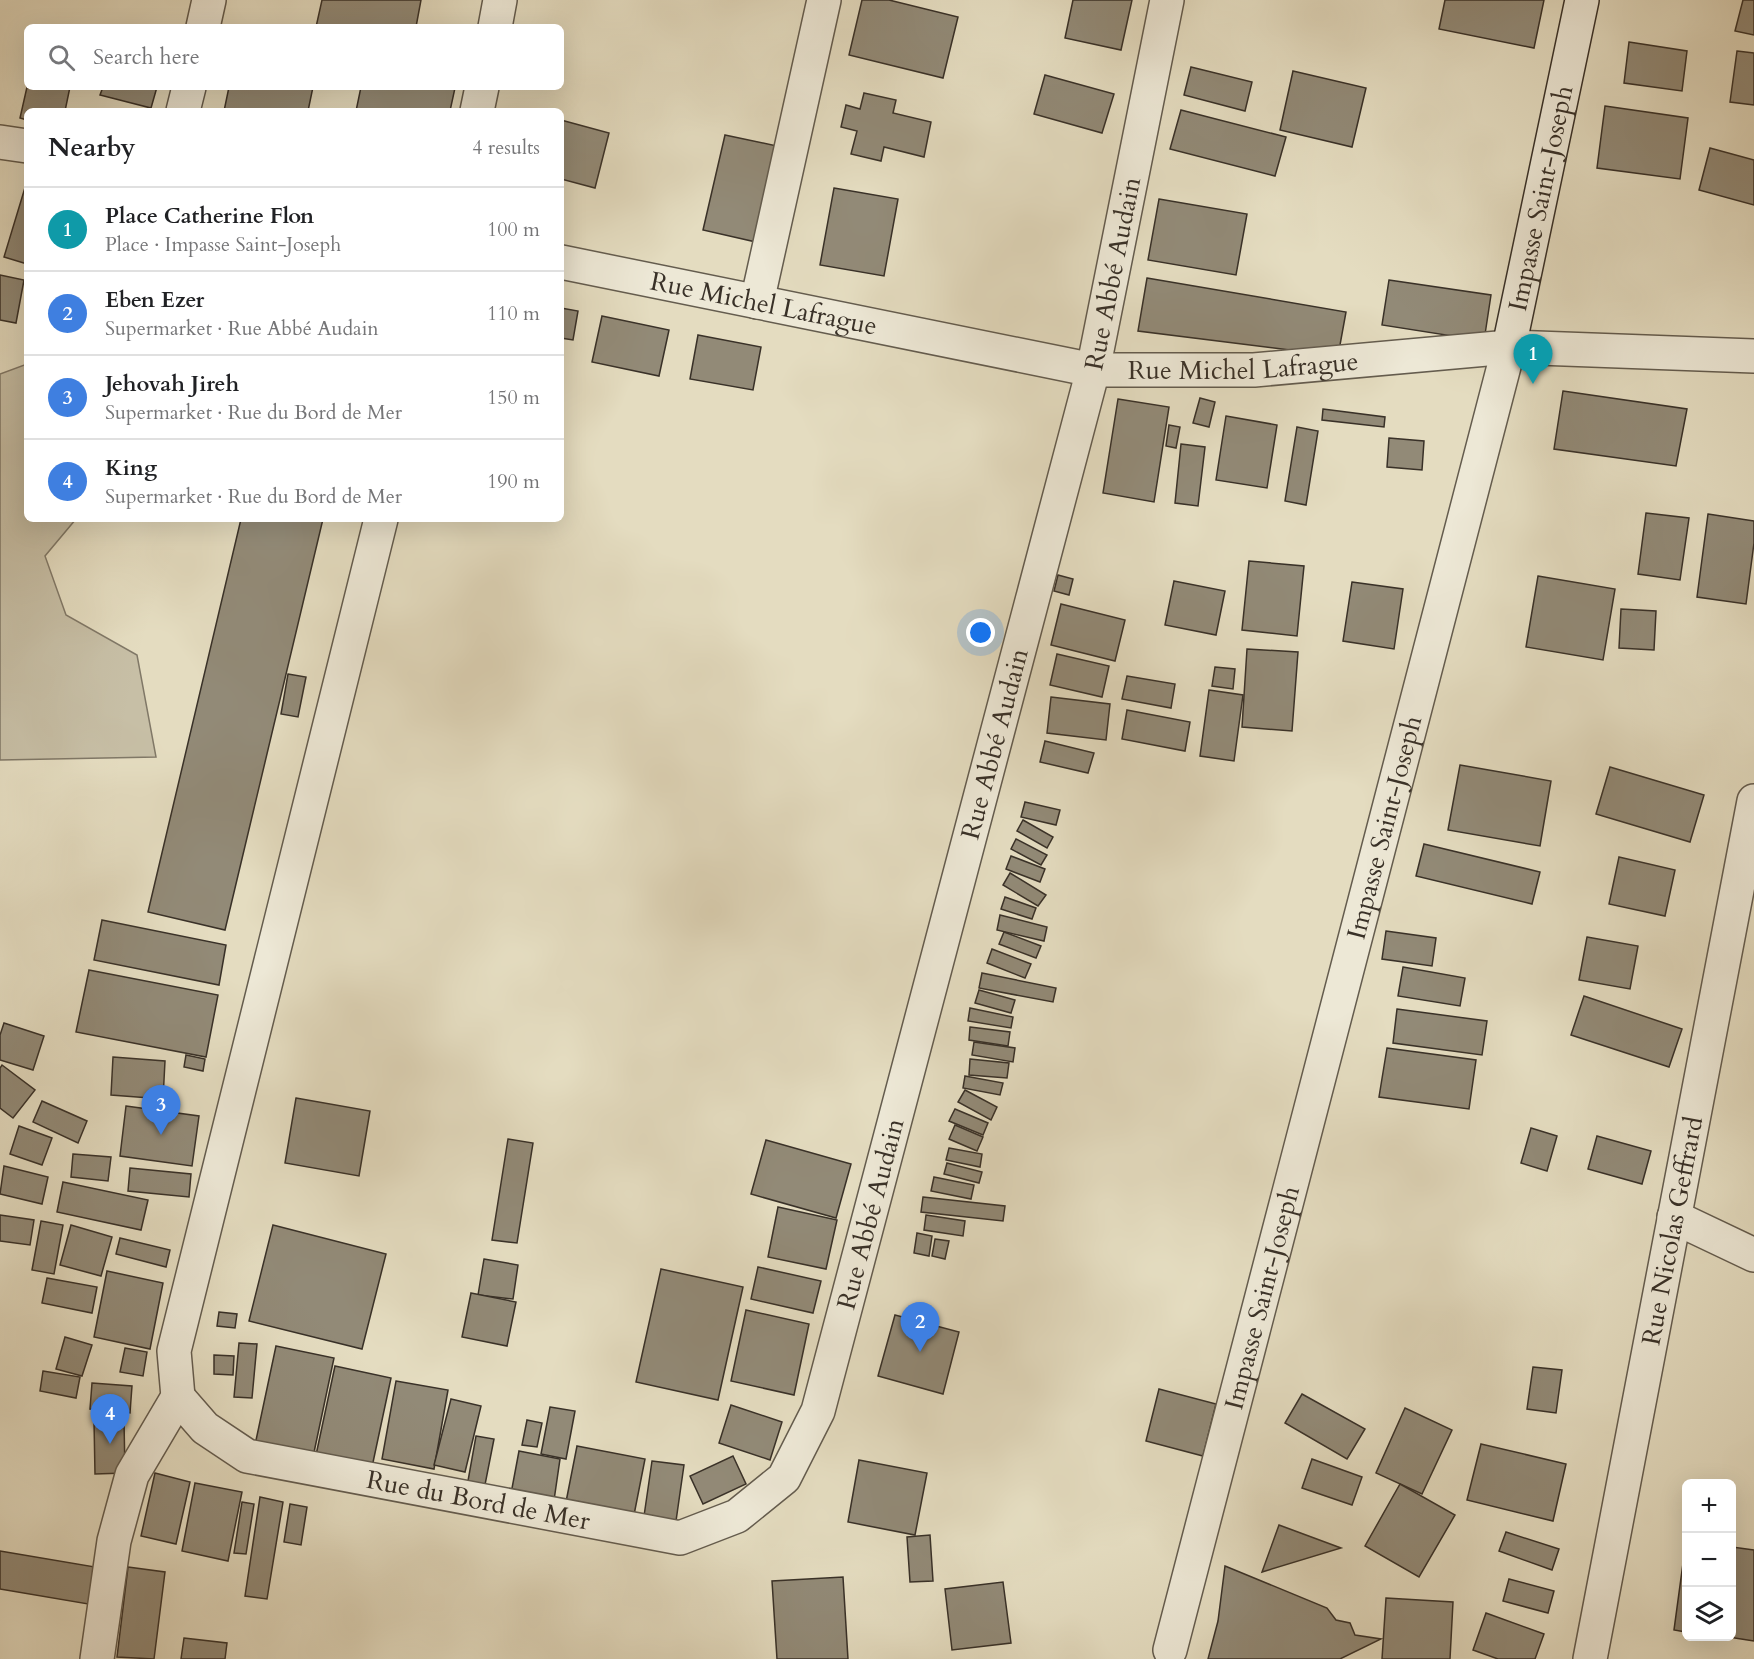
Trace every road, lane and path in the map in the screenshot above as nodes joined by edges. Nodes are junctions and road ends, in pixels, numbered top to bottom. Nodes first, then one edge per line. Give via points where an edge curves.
1 (209, 0) edge
2 (500, 0) edge
3 (824, 0) edge
4 (1167, 0) edge
5 (1582, 0) edge
6 (204, 24) edge
7 (496, 24) edge
8 (188, 90) edge
9 (481, 90) edge
10 (184, 108) edge
11 (478, 108) edge
12 (0, 142) edge
13 (24, 146) edge
14 (564, 263) edge
15 (757, 302) junction
16 (1509, 346) junction
17 (1754, 356) edge
18 (1094, 370) junction
19 (380, 522) edge
20 (1754, 801) edge
21 (1674, 1216) junction
22 (1754, 1255) edge
23 (177, 1397) junction
24 (784, 1478) joint
25 (1170, 1650) dead end
26 (98, 1659) edge
27 (1590, 1659) edge

1 - 6 street
2 - 7 street
3 - 15 street
4 - 18 street, Rue Abbé Audain
5 - 16 street, Impasse Saint-Joseph
8 - 10 street
9 - 11 street
12 - 13 street
14 - 15 street, Rue Michel Lafrague
15 - 18 street, Rue Michel Lafrague
16 - 17 street, Rue Michel Lafrague
16 - 18 street, Rue Michel Lafrague via 1254,370
16 - 25 street, Impasse Saint-Joseph
18 - 24 street, Rue Abbé Audain via 818,1411
19 - 23 street via 174,1351
20 - 21 street, Rue Nicolas Geffrard
21 - 22 street
21 - 27 street, Rue Nicolas Geffrard
23 - 24 street, Rue du Bord de Mer via 205,1428 247,1456 680,1538 736,1516
23 - 26 street via 132,1475 114,1541

